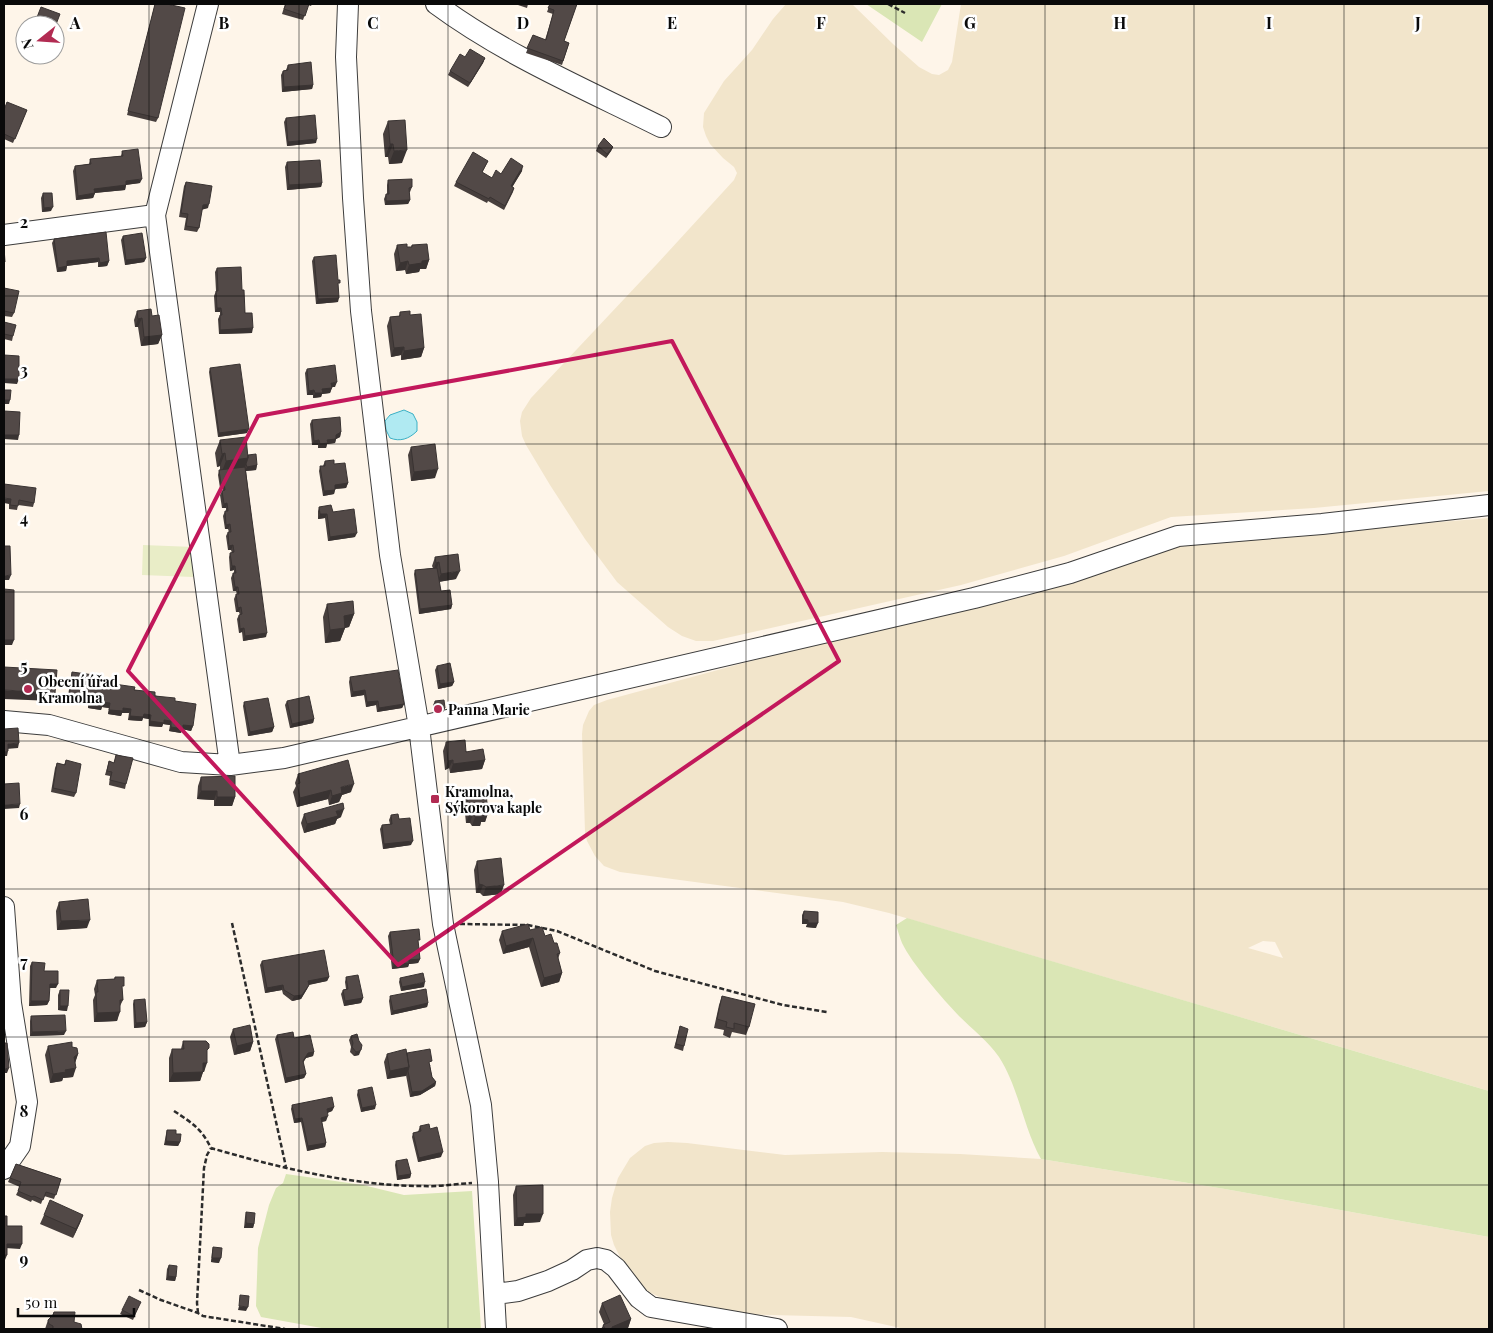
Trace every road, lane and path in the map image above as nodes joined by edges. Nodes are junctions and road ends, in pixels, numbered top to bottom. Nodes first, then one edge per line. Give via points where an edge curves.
1 (208, 4) edge
2 (348, 4) edge
3 (436, 4) edge
4 (888, 4) edge
5 (904, 13) dead end
6 (661, 127) dead end
7 (155, 215) junction
8 (4, 235) edge
9 (1489, 505) edge
10 (4, 721) edge
11 (419, 727) junction
12 (230, 765) junction
13 (4, 907) edge
14 (232, 923) dead end
15 (443, 924) junction
16 (827, 1012) dead end
17 (174, 1111) dead end
18 (211, 1148) junction
19 (286, 1166) junction
20 (4, 1169) edge
21 (488, 1182) junction
22 (139, 1290) dead end
23 (495, 1294) junction
24 (198, 1313) junction
25 (285, 1329) edge
26 (496, 1329) edge
27 (776, 1329) edge

1 - 7 street
2 - 11 street via 346,56 361,311 390,555
3 - 6 street via 521,58
4 - 5 path
7 - 8 street
7 - 12 street
9 - 11 street via 1178,536 1070,573 974,598
10 - 12 street via 49,725 181,762
11 - 12 street via 284,758
11 - 15 street
13 - 20 street via 11,1003 27,1102 20,1146
14 - 19 path
15 - 16 path via 528,925 557,931 655,971 783,1005
15 - 21 street via 480,1105
17 - 18 path via 204,1134
18 - 19 path
18 - 24 path via 204,1168
19 - 21 path via 314,1174 382,1184 422,1186
21 - 23 street
22 - 24 path
23 - 26 street
23 - 27 street via 518,1291 548,1281 596,1258 606,1260 616,1268 639,1298 651,1307
24 - 25 path

